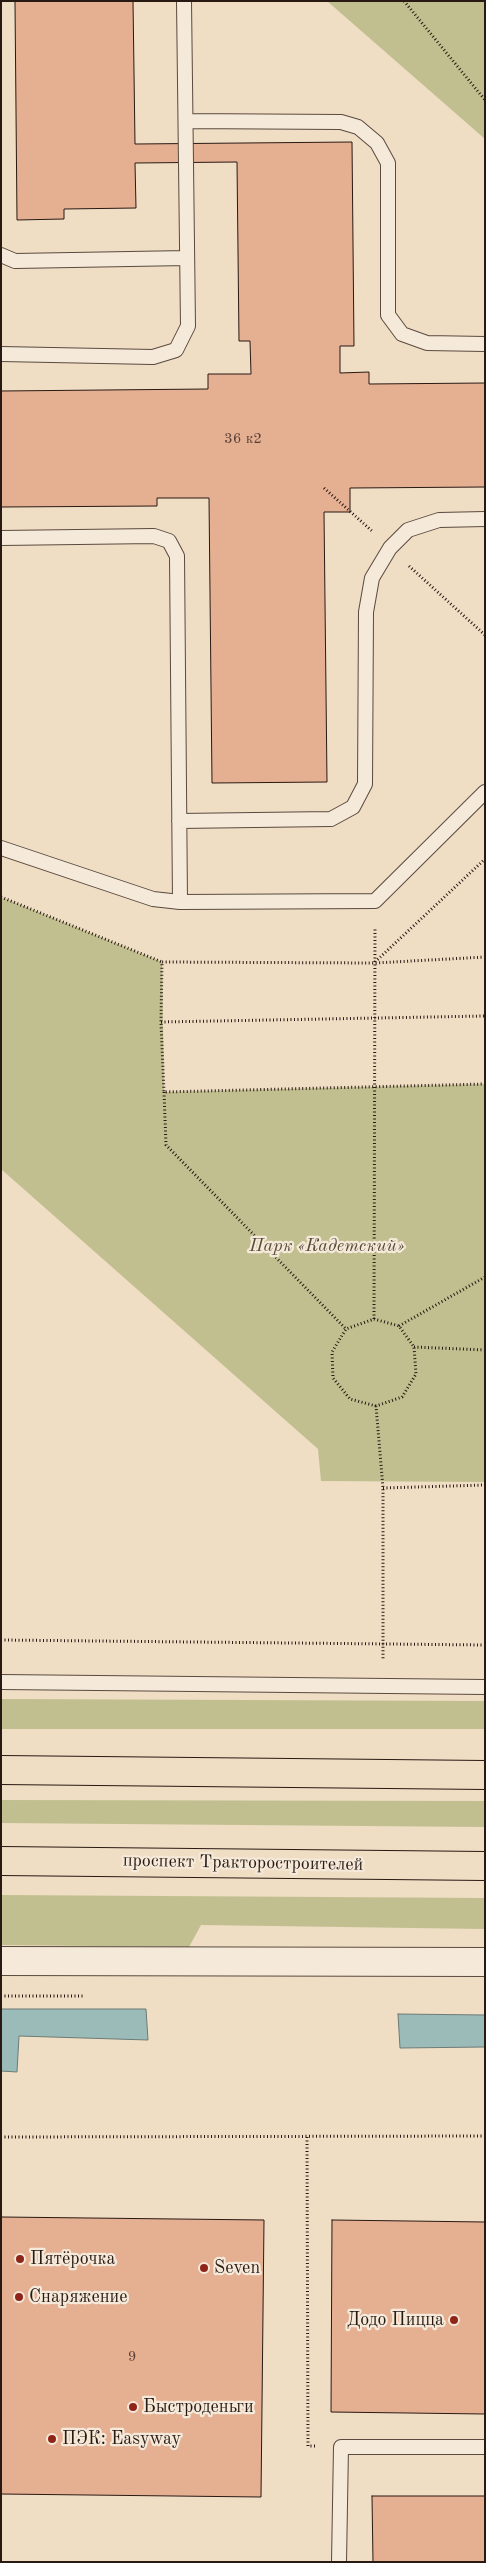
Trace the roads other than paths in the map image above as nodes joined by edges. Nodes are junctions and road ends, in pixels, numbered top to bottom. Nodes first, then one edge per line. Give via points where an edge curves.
1 (184, 1) edge
2 (186, 120) junction
3 (1, 255) edge
4 (187, 258) junction
5 (485, 344) edge
6 (1, 354) edge
7 (485, 519) edge
8 (1, 538) edge
9 (485, 792) edge
10 (179, 821) junction
11 (1, 848) edge
12 (180, 902) junction
13 (1, 1682) edge
14 (485, 1687) edge
15 (1, 1770) edge
16 (485, 1775) edge
17 (1, 1861) edge
18 (485, 1866) edge
19 (1, 1961) edge
20 (485, 1962) edge
21 (485, 2447) edge
22 (339, 2562) edge

1 - 2 lane
2 - 4 lane
2 - 5 lane via 341,122 358,127 377,143 388,162 388,316 402,334 427,343
3 - 4 lane via 14,261
4 - 6 lane via 188,326 176,350 153,356
7 - 10 lane via 439,520 408,530 390,548 372,578 366,612 365,784 353,807 331,819
8 - 10 lane via 154,536 169,541 177,556
9 - 12 lane via 375,900
10 - 12 lane
11 - 12 lane via 153,899
13 - 14 lane
15 - 16 main road
17 - 18 main road, проспект Тракторостроителей
19 - 20 street
21 - 22 lane via 341,2447

